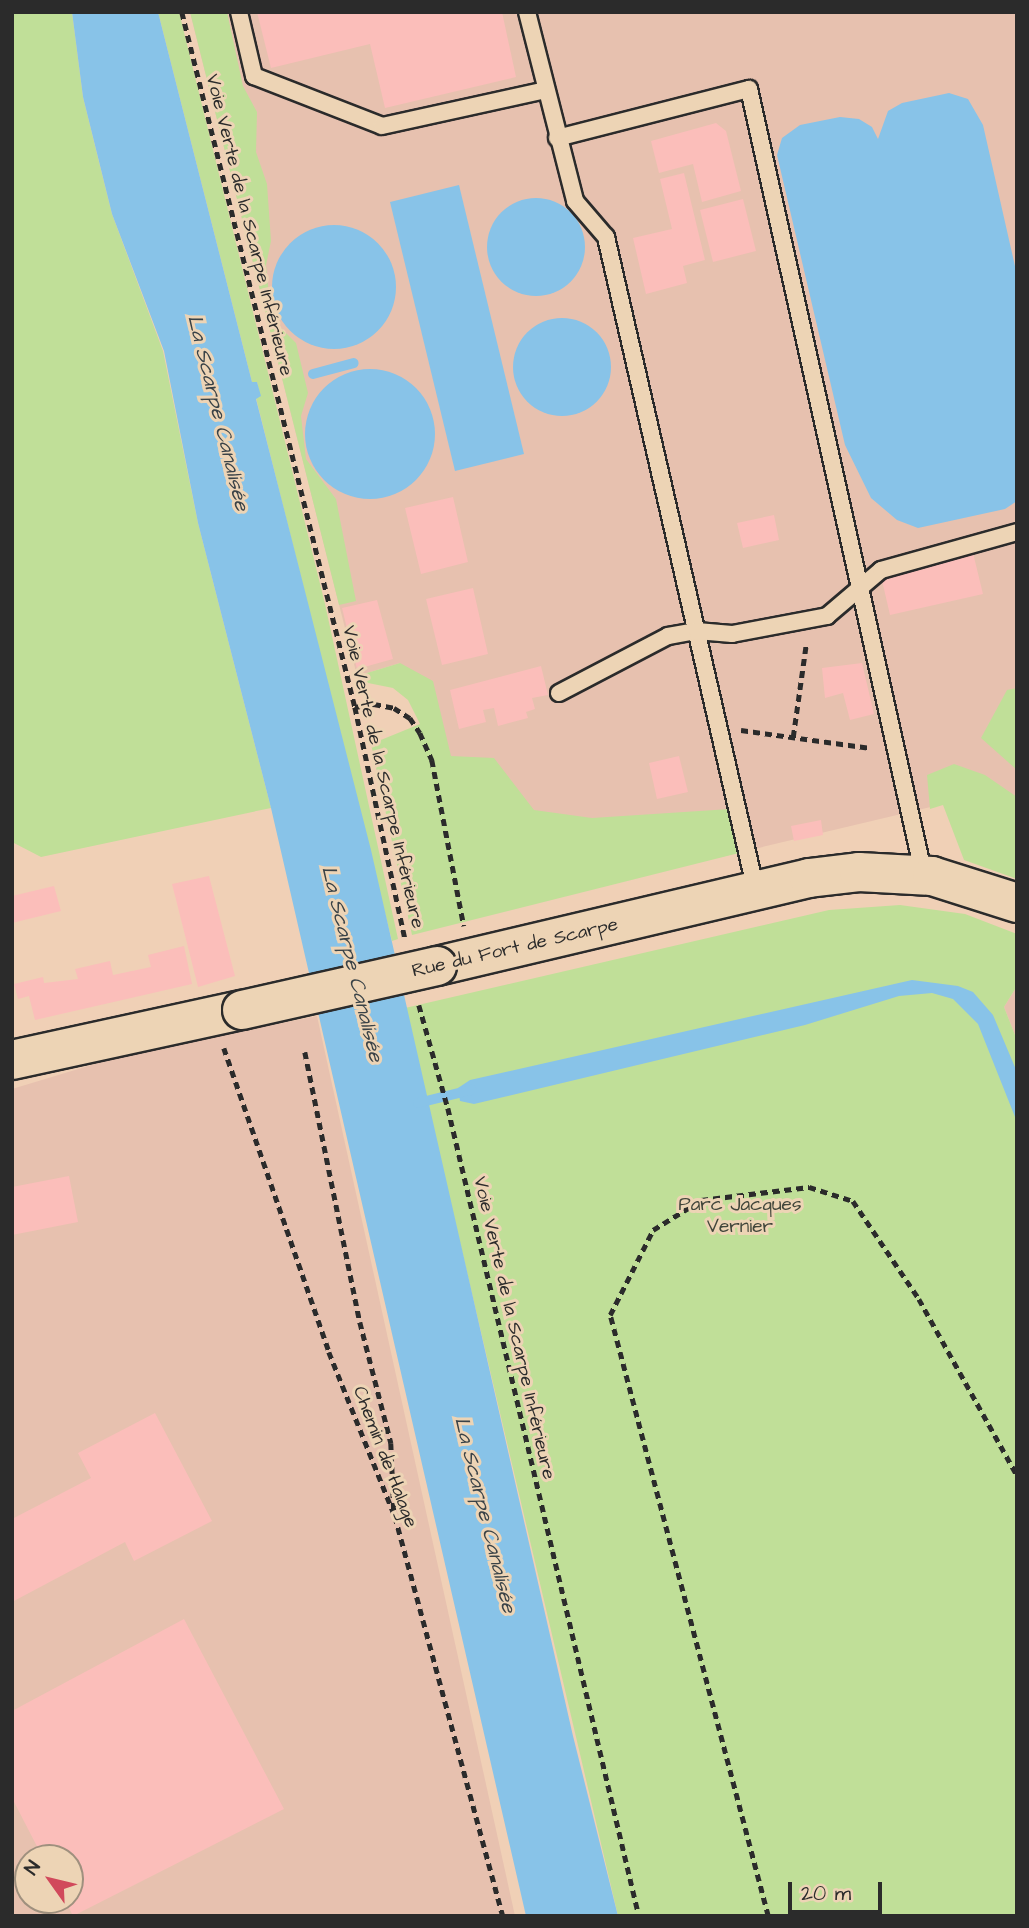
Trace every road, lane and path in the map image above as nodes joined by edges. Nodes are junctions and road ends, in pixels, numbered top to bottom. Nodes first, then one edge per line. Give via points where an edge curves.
1 (182, 12) edge
2 (239, 12) edge
3 (527, 12) edge
4 (545, 90) junction
5 (557, 138) junction
6 (1017, 532) edge
7 (861, 590) junction
8 (809, 619) junction
9 (697, 631) junction
10 (559, 693) dead end
11 (355, 707) junction
12 (721, 734) junction
13 (793, 737) junction
14 (897, 751) junction
15 (924, 876) junction
16 (756, 891) junction
17 (1017, 903) edge
18 (406, 944) dead end
19 (442, 974) junction
20 (228, 1014) junction
21 (305, 1052) dead end
22 (12, 1060) edge
23 (1017, 1475) edge
24 (395, 1516) junction
25 (503, 1916) edge
26 (639, 1916) edge
27 (768, 1916) edge

1 - 11 path, Voie Verte de la Scarpe Inférieure
2 - 4 lane via 254,76 382,126
3 - 4 lane
4 - 5 lane
5 - 7 lane via 749,89
5 - 9 lane via 575,201 606,237
6 - 7 lane via 881,570
7 - 8 lane via 827,616
7 - 14 lane
8 - 9 lane via 732,634
8 - 13 path
9 - 10 lane via 668,636
9 - 12 lane
11 - 18 path, Voie Verte de la Scarpe Inférieure
11 - 19 path, Voie Verte de la Scarpe Inférieure via 374,704 410,718 428,751
12 - 13 path via 743,730
12 - 16 lane
13 - 14 path
14 - 15 lane
15 - 16 main road, Rue du Fort de Scarpe via 859,872
15 - 17 main road, Rue du Fort de Scarpe
16 - 19 main road, Rue du Fort de Scarpe
19 - 20 main road, Rue du Fort de Scarpe, bridge
19 - 26 path, Voie Verte de la Scarpe Inférieure via 442,1086
20 - 22 main road, Rue du Fort de Scarpe
20 - 24 path, Chemin de Halage via 329,1352
21 - 24 path via 360,1322 391,1443
23 - 27 path via 919,1299 853,1201 809,1187 701,1200 653,1230 610,1315
24 - 25 path, Chemin de Halage

